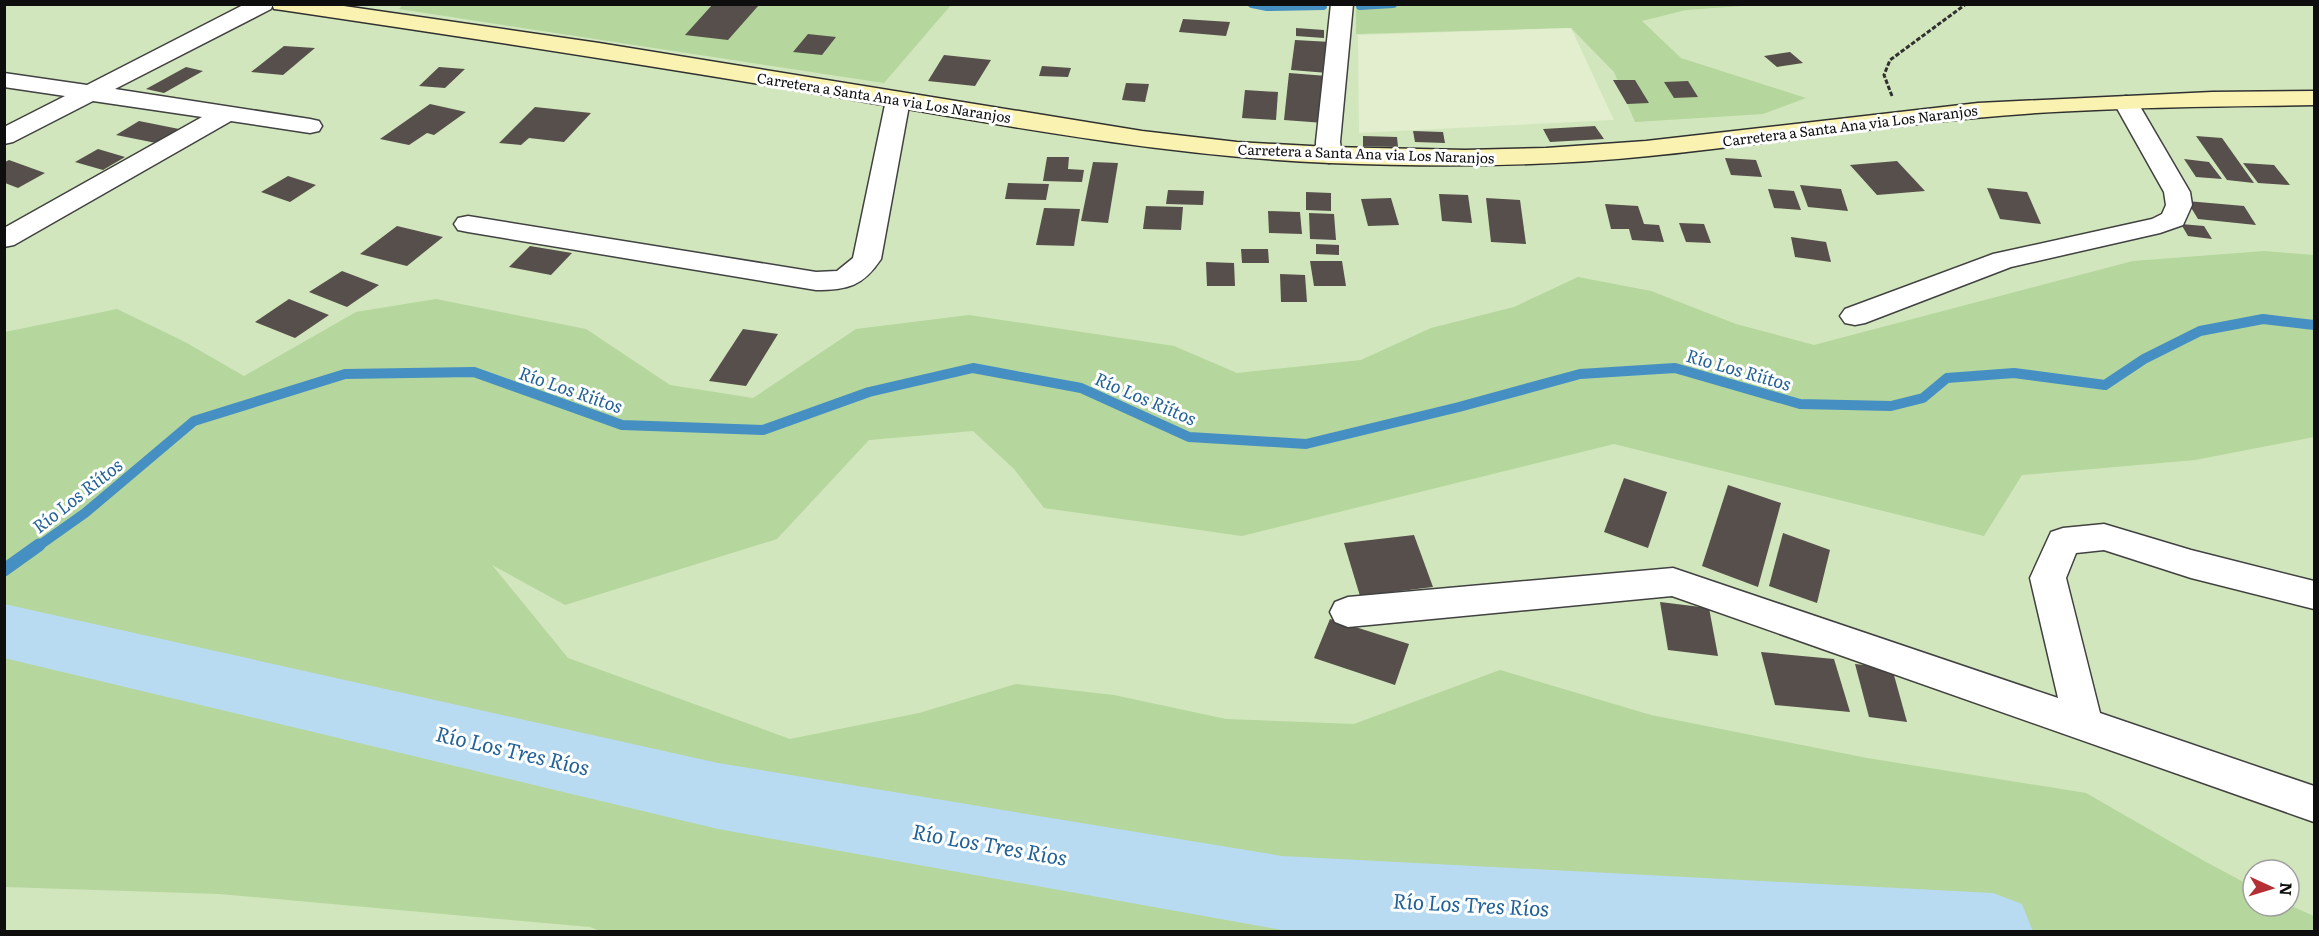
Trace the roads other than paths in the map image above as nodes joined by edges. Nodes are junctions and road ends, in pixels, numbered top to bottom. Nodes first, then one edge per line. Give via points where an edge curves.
1 (263, 4) edge
2 (282, 4) edge
3 (1342, 4) edge
4 (4, 80) edge
5 (91, 94) junction
6 (2314, 98) edge
7 (898, 100) junction
8 (2126, 103) junction
9 (224, 115) junction
10 (310, 126) dead end
11 (4, 137) edge
12 (1329, 155) junction
13 (468, 224) dead end
14 (4, 239) edge
15 (1855, 316) dead end
16 (2314, 595) edge
17 (1348, 612) dead end
18 (2083, 724) junction
19 (2314, 804) edge

1 - 5 street
2 - 7 main road, Carretera a Santa Ana via Los Naranjos via 599,50
3 - 12 street
4 - 5 street
5 - 9 street
5 - 11 street
6 - 8 main road, Carretera a Santa Ana via Los Naranjos
7 - 12 main road, Carretera a Santa Ana via Los Naranjos via 1237,150
7 - 13 street via 867,259 858,273 839,281 816,281
8 - 12 main road, Carretera a Santa Ana via Los Naranjos via 1978,110 1624,151 1465,158
8 - 15 street via 2177,192 2179,205 2174,219 2003,260
9 - 10 street
9 - 14 street
16 - 18 street via 2104,537 2063,541 2048,578
17 - 18 street via 1673,582
18 - 19 street

